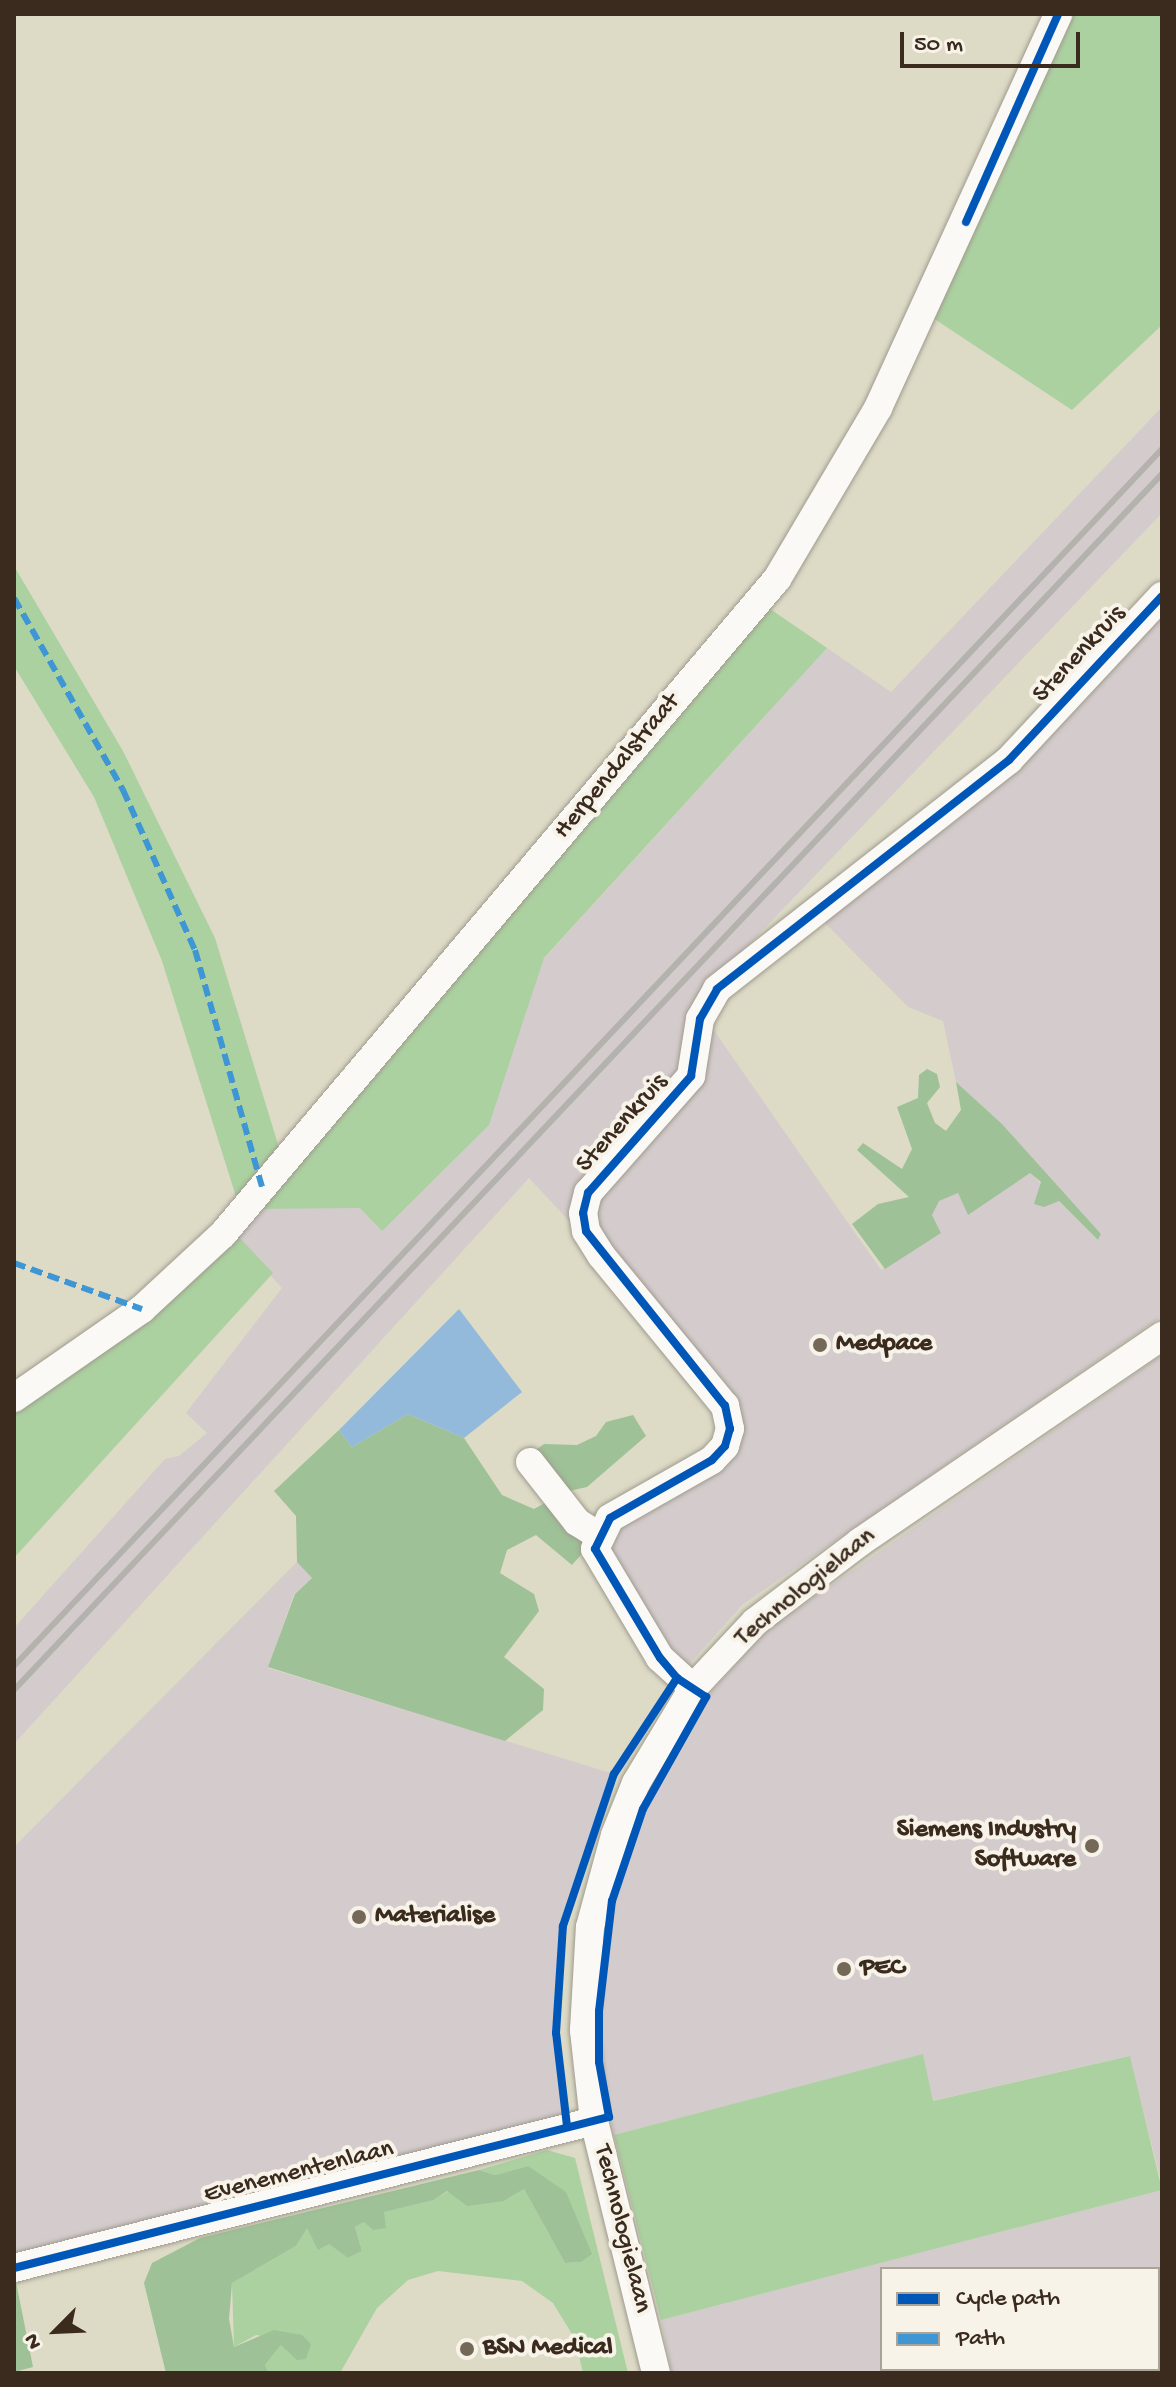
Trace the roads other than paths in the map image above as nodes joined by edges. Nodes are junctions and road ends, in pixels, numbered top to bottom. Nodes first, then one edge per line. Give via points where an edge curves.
1 (1058, 14) edge
2 (1162, 596) edge
3 (1162, 1336) edge
4 (14, 1398) edge
5 (530, 1462) dead end
6 (598, 1535) junction
7 (693, 1688) junction
8 (594, 2121) junction
9 (14, 2268) edge
10 (656, 2373) edge

1 - 4 street, Herpendalstraat via 878,408 777,579 223,1234 142,1309
2 - 6 street, Stenenkruis via 1009,760 717,989 700,1019 691,1076 588,1193 586,1231 725,1406 730,1429 725,1446 712,1460 610,1518
3 - 7 street, Technologielaan via 849,1551 755,1622
5 - 6 street via 577,1522
6 - 7 street via 595,1549 603,1567 660,1658
7 - 8 street, Technologielaan via 636,1783 615,1835 590,1927 584,2030
8 - 9 street, Evenementenlaan
8 - 10 street, Technologielaan

